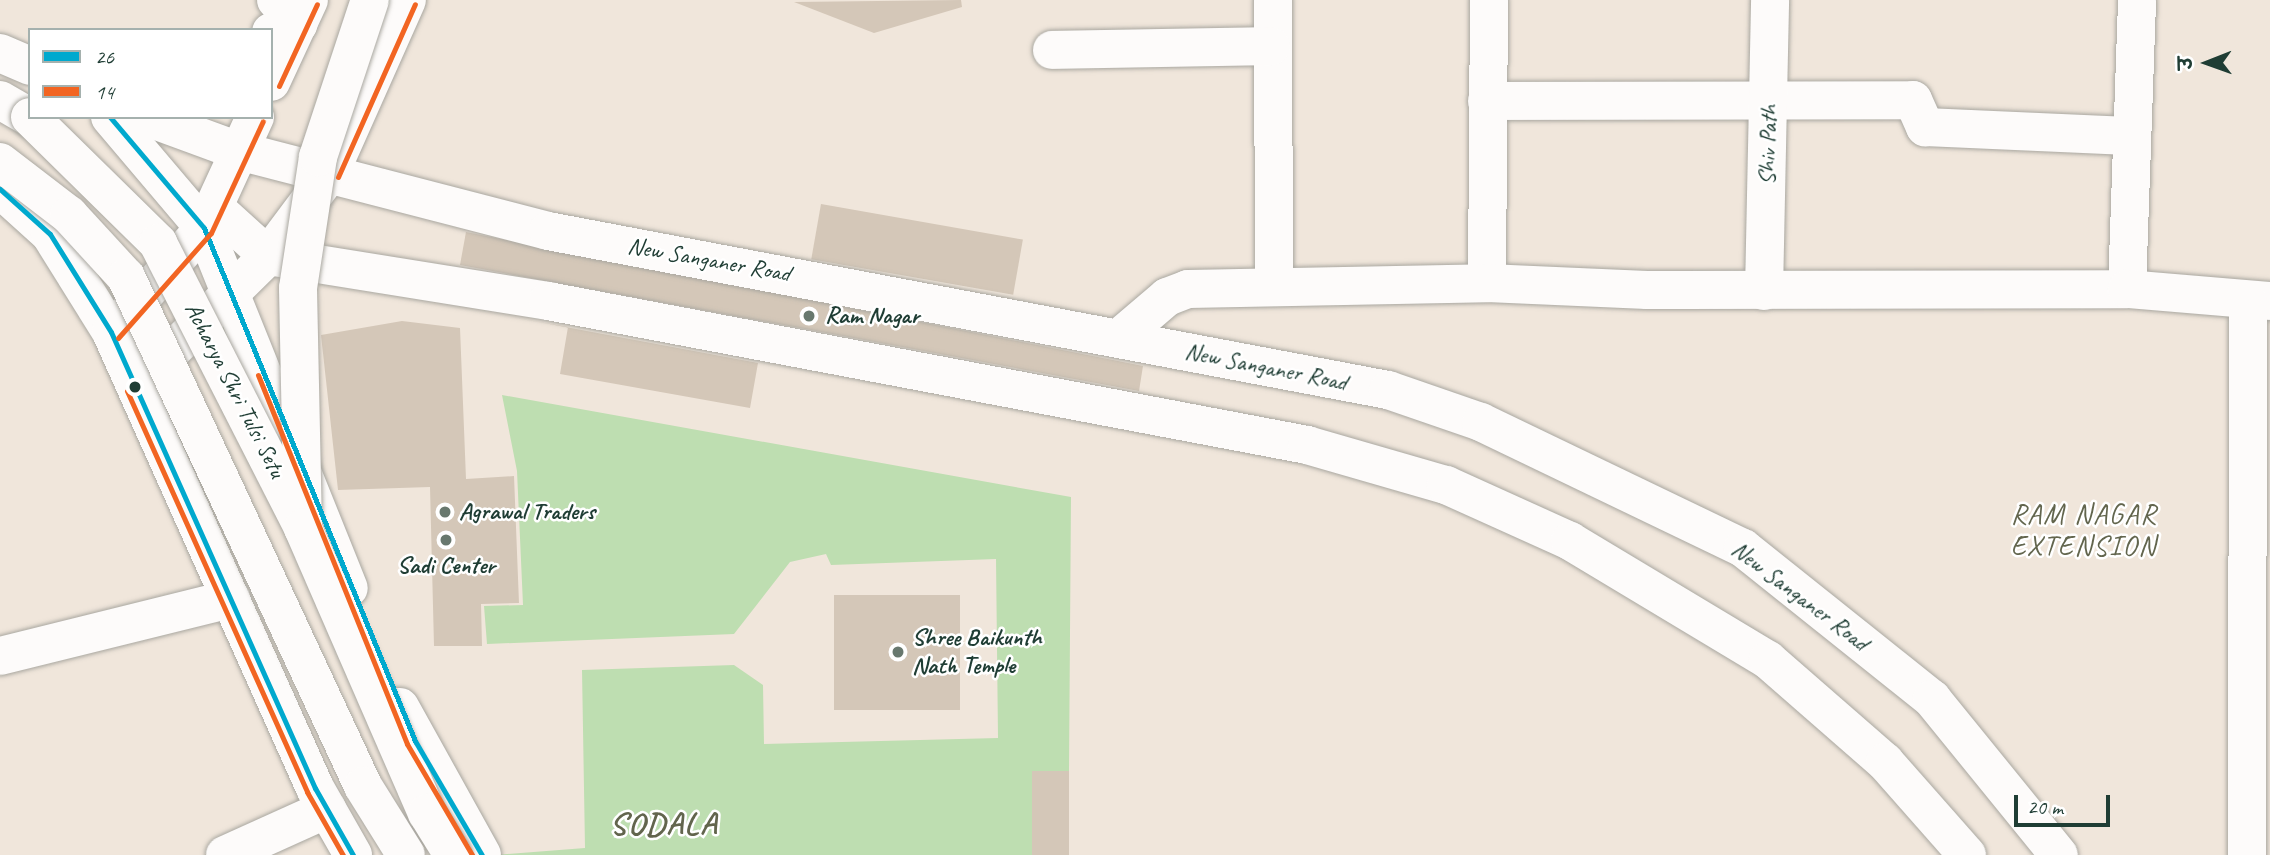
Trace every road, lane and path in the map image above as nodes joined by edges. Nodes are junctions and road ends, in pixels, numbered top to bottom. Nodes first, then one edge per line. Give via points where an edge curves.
1 (370, 0) edge
2 (407, 0) edge
3 (1273, 0) edge
4 (1489, 0) edge
5 (1770, 0) edge
6 (2137, 0) edge
7 (289, 14) edge
8 (1271, 46) junction
9 (1052, 50) dead end
10 (273, 74) edge
11 (1770, 98) junction
12 (0, 100) edge
13 (1487, 101) junction
14 (28, 116) edge
15 (33, 119) edge
16 (112, 119) edge
17 (158, 119) edge
18 (247, 134) edge
19 (2129, 136) junction
20 (0, 162) edge
21 (330, 173) junction
22 (0, 189) edge
23 (209, 218) junction
24 (268, 256) junction
25 (1487, 283) junction
26 (1274, 287) junction
27 (2127, 289) junction
28 (232, 290) junction
29 (1764, 291) junction
30 (2259, 301) edge
31 (111, 332) junction
32 (1119, 338) junction
33 (135, 387) junction
34 (303, 528) junction
35 (2257, 579) edge
36 (231, 599) junction
37 (0, 656) edge
38 (2258, 752) edge
39 (327, 809) junction
40 (225, 855) edge
41 (353, 855) edge
42 (406, 855) edge
43 (453, 855) edge
44 (482, 855) edge
45 (1967, 855) edge
46 (2059, 855) edge
47 (2247, 855) edge

1 - 34 main road, bridge via 318,156 299,288
2 - 21 main road
3 - 8 main road
4 - 13 main road
5 - 11 main road, Shiv Path
6 - 19 main road
7 - 10 main road
8 - 9 main road
8 - 26 main road
11 - 13 main road
11 - 19 main road via 1913,100 1925,127
11 - 29 main road, Shiv Path
12 - 14 main road, Acharya Shri Tulsi Setu, bridge
13 - 25 main road
15 - 34 main road, Acharya Shri Tulsi Setu, bridge via 158,243
16 - 23 main road
17 - 18 main road, New Sanganer Road
18 - 21 main road, New Sanganer Road
18 - 23 main road
19 - 27 main road
20 - 42 main road, Acharya Shri Tulsi Setu, bridge via 69,215 126,276 363,786
21 - 24 main road
21 - 32 main road, New Sanganer Road via 548,231
22 - 31 main road via 50,234
23 - 24 main road
23 - 28 main road
23 - 31 main road
24 - 28 main road
24 - 45 main road via 548,301 1307,444 1446,485 1570,541 1768,660 1885,762
25 - 26 main road
25 - 29 main road
26 - 32 main road via 1178,290
27 - 29 main road
27 - 30 main road
28 - 33 main road
28 - 44 main road via 415,741
30 - 35 main road
31 - 33 main road
32 - 46 main road, New Sanganer Road via 1388,390 1481,422 1743,548 1932,699
33 - 36 main road
34 - 43 main road, Acharya Shri Tulsi Setu, bridge via 426,813
35 - 38 main road
36 - 37 main road
36 - 39 main road
38 - 47 main road
39 - 40 main road
39 - 41 main road

